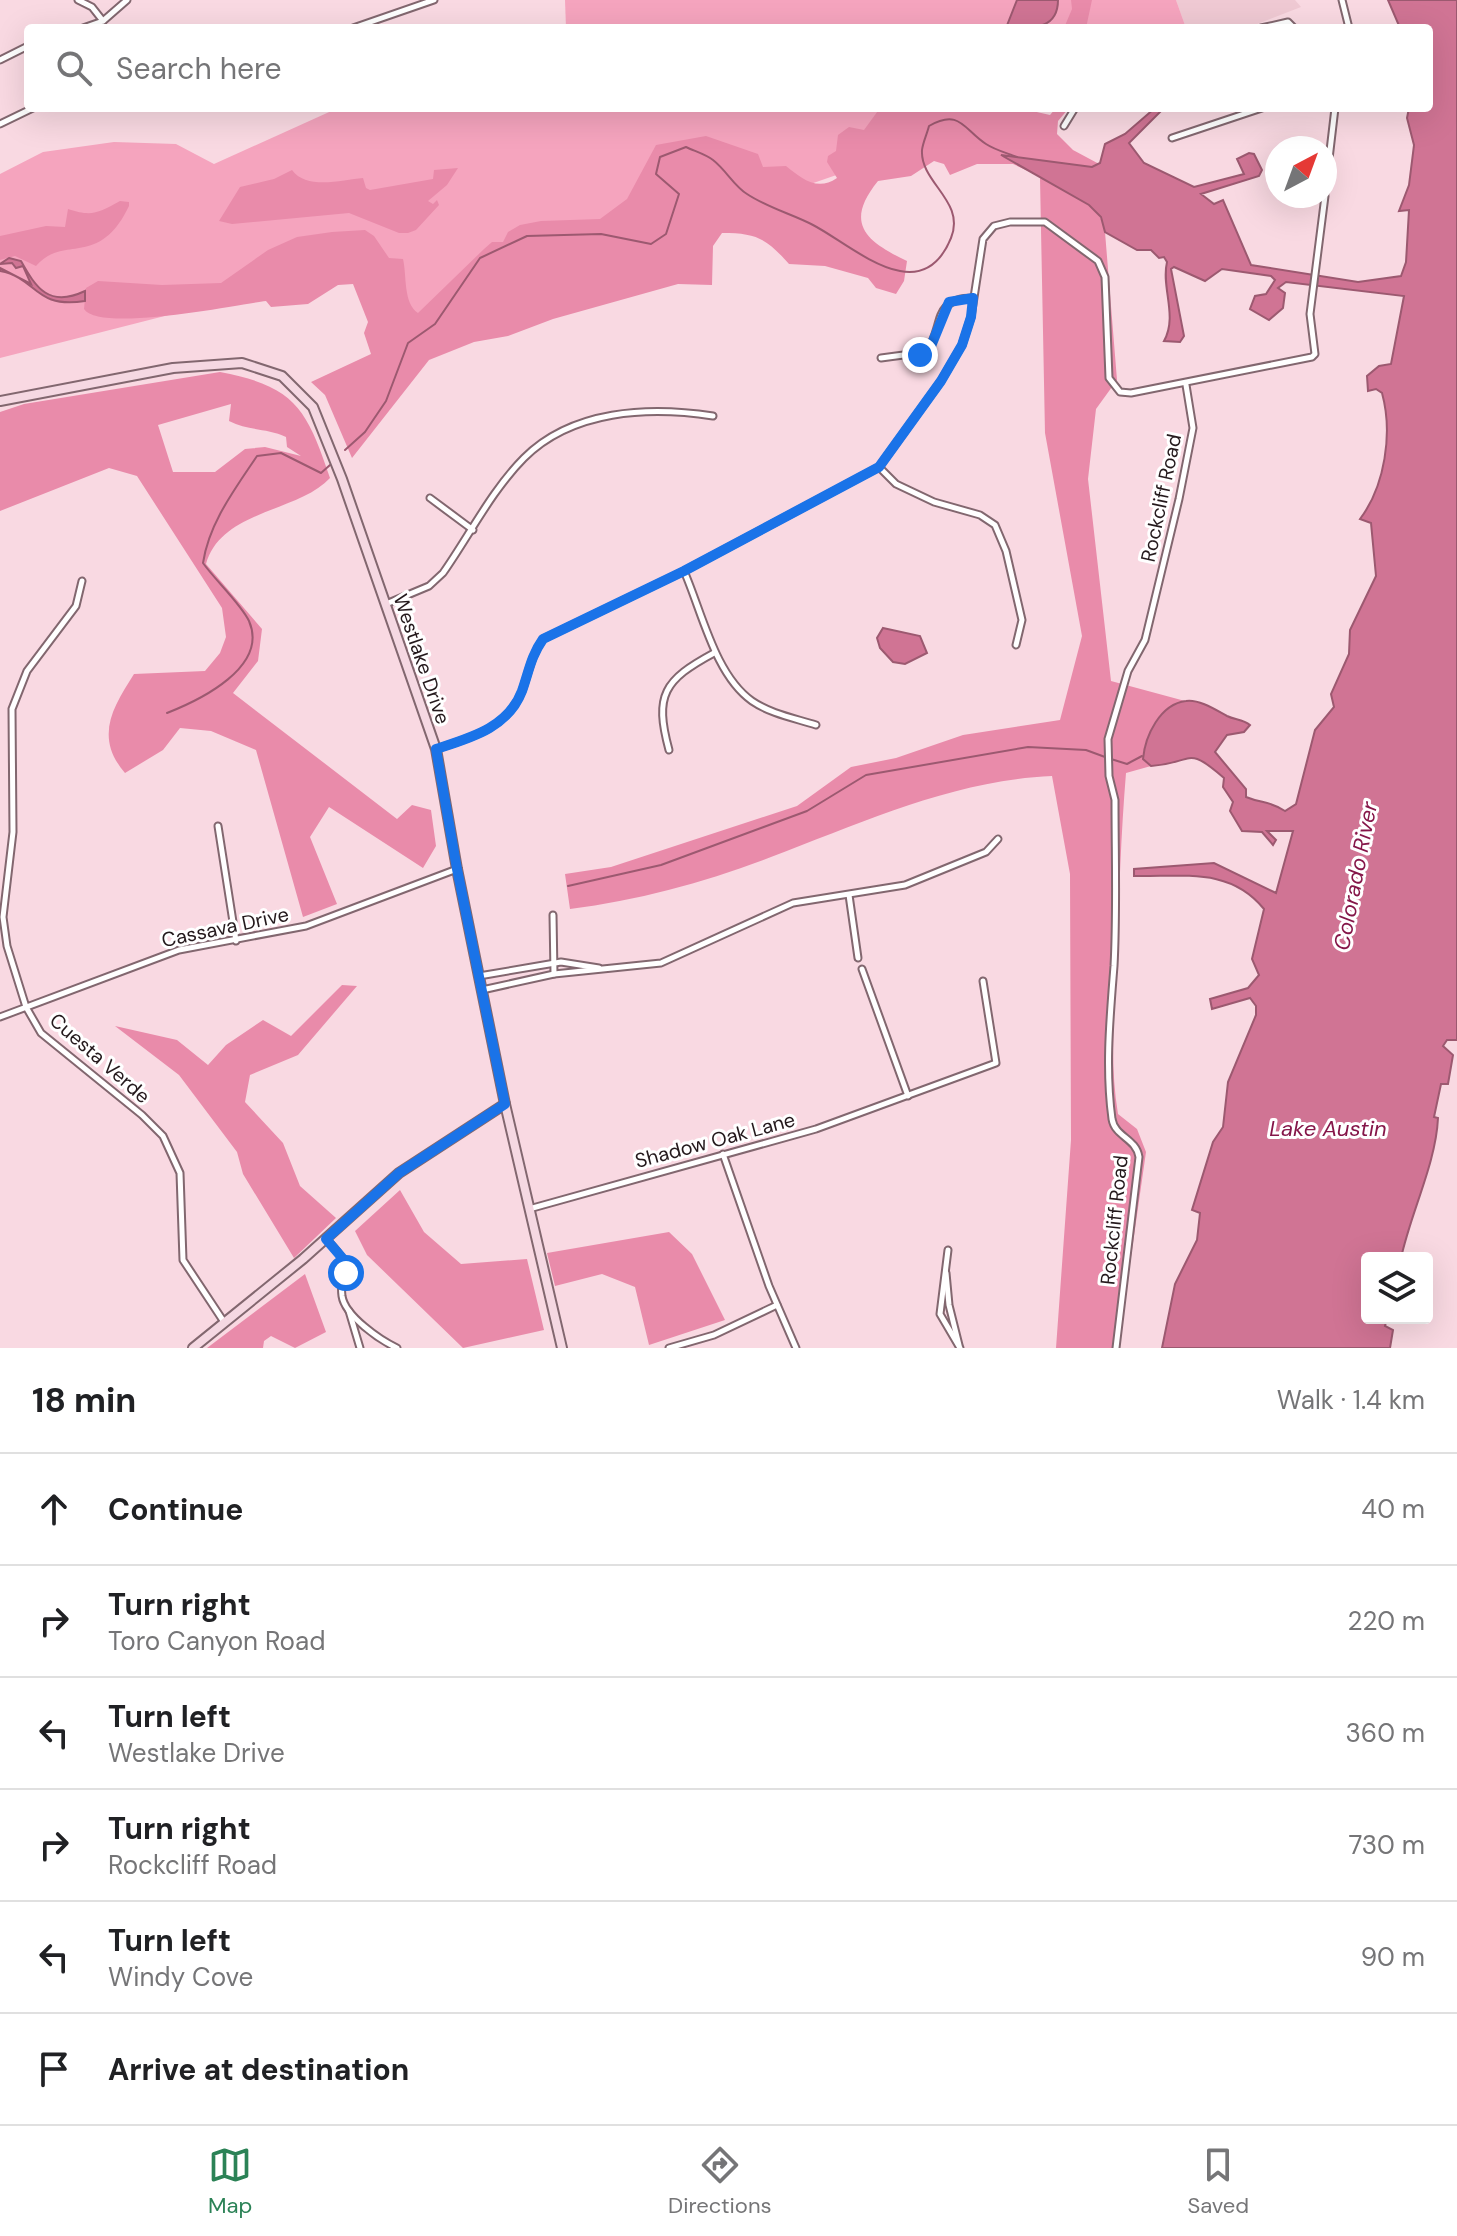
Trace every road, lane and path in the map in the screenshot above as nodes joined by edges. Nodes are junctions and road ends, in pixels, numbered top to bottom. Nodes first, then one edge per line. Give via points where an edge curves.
1 (78, 0) edge
2 (127, 0) edge
3 (434, 0) edge
4 (1342, 0) edge
5 (103, 21) junction
6 (94, 24) edge
7 (365, 24) edge
8 (1348, 24) edge
9 (24, 48) edge
10 (0, 60) edge
11 (25, 112) edge
12 (1073, 112) edge
13 (1250, 112) edge
14 (1335, 112) edge
15 (0, 124) edge
16 (1064, 126) dead end
17 (1332, 136) edge
18 (1172, 138) dead end
19 (1324, 208) edge
20 (973, 298) junction
21 (881, 358) dead end
22 (1186, 385) junction
23 (0, 401) edge
24 (713, 416) dead end
25 (879, 467) junction
26 (430, 498) dead end
27 (473, 530) junction
28 (684, 571) junction
29 (82, 581) dead end
30 (386, 604) junction
31 (1016, 645) dead end
32 (714, 653) junction
33 (816, 725) dead end
34 (436, 749) junction
35 (669, 750) dead end
36 (218, 826) dead end
37 (998, 839) dead end
38 (457, 869) junction
39 (849, 895) junction
40 (553, 915) dead end
41 (236, 941) junction
42 (858, 958) dead end
43 (554, 963) junction
44 (600, 968) junction
45 (862, 969) dead end
46 (554, 974) junction
47 (479, 976) junction
48 (983, 981) dead end
49 (482, 990) junction
50 (26, 1007) junction
51 (0, 1017) edge
52 (908, 1096) junction
53 (505, 1104) junction
54 (723, 1154) junction
55 (529, 1209) junction
56 (326, 1239) junction
57 (948, 1250) dead end
58 (946, 1271) junction
59 (777, 1305) junction
60 (349, 1310) junction
61 (224, 1322) junction
62 (385, 1340) junction
63 (960, 1347) edge
64 (193, 1348) edge
65 (360, 1348) edge
66 (380, 1348) edge
67 (397, 1348) edge
68 (562, 1348) edge
69 (669, 1348) edge
70 (796, 1348) edge
71 (1116, 1348) edge

1 - 5 street
2 - 5 street
3 - 7 street
4 - 8 street
5 - 6 street
9 - 10 street
11 - 15 street
12 - 16 street
13 - 18 street
14 - 17 street
19 - 22 street via 1310,314 1315,354 1296,363
20 - 21 street via 955,298 946,306 926,352
20 - 22 street via 983,239 994,226 1045,222 1102,267 1113,386 1131,393
20 - 25 street via 962,345
22 - 71 street, Rockcliff Road via 1193,428 1179,499 1145,640 1128,671 1108,739 1115,800 1108,1049 1112,1119 1116,1130 1136,1145 1139,1157
23 - 30 street, Westlake Drive via 218,363 260,366 282,376 305,396 326,435
24 - 27 street via 614,414 567,427 522,459
25 - 28 street
25 - 31 street via 896,484 995,525 1022,620
26 - 27 street
27 - 30 street via 429,586
28 - 32 street
28 - 34 street via 543,639 530,657 521,693 503,720
29 - 50 street, Cuesta Verde via 76,606 27,671 12,709 13,832 3,917
30 - 34 street, Westlake Drive
32 - 33 street via 735,687 753,701
32 - 35 street via 672,680 663,698 661,720
34 - 38 street, Westlake Drive
36 - 41 street
37 - 39 street via 986,852 905,885
38 - 41 street, Cassava Drive via 306,926
38 - 47 street, Westlake Drive
39 - 42 street
39 - 44 street via 793,903 661,963
40 - 43 street
41 - 50 street, Cassava Drive via 179,950
43 - 44 street
43 - 46 street
43 - 47 street
44 - 46 street
45 - 52 street
46 - 49 street
47 - 49 street, Westlake Drive
48 - 52 street, Shadow Oak Lane via 996,1063
49 - 53 street, Westlake Drive
50 - 51 street, Cassava Drive
50 - 61 street, Cuesta Verde via 41,1033 163,1136 180,1173 183,1260
52 - 54 street, Shadow Oak Lane
53 - 55 street, Westlake Drive
53 - 56 street via 399,1173
54 - 55 street, Shadow Oak Lane
54 - 59 street
55 - 68 street, Westlake Drive
56 - 60 street via 346,1265 342,1295
56 - 61 street
57 - 58 street
58 - 63 street
58 - 63 street via 940,1314
59 - 69 street via 714,1335
59 - 70 street
60 - 62 street
60 - 65 street
61 - 64 street
62 - 66 street
62 - 67 street

